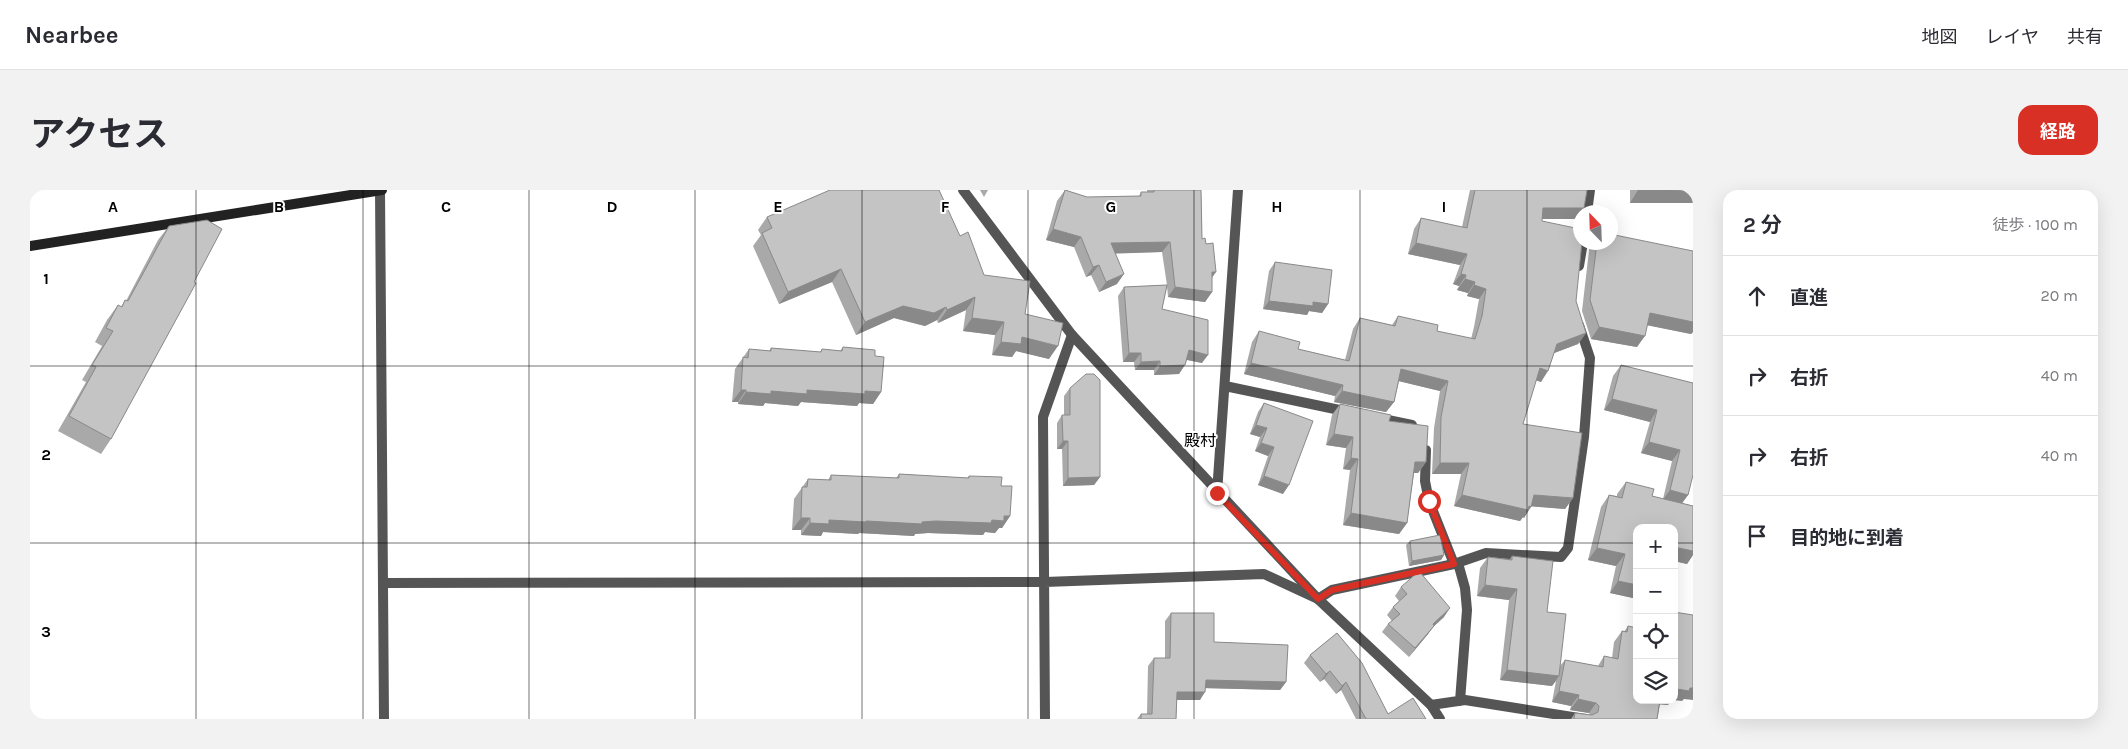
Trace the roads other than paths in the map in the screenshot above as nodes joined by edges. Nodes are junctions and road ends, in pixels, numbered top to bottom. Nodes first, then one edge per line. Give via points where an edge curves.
1 (381, 190) edge
2 (963, 190) edge
3 (1238, 190) edge
4 (1590, 190) edge
5 (1588, 205) edge
6 (30, 246) edge
7 (1582, 250) edge
8 (1577, 282) edge
9 (1575, 312) edge
10 (1072, 335) junction
11 (1225, 386) junction
12 (1217, 493) junction
13 (1456, 563) junction
14 (1045, 582) junction
15 (383, 583) junction
16 (1318, 599) junction
17 (1460, 701) junction
18 (1431, 705) junction
19 (384, 719) edge
20 (1045, 719) edge
21 (1440, 719) edge
22 (1585, 719) edge

1 - 6 main road
1 - 15 street
2 - 10 street
3 - 11 street
4 - 5 street
7 - 8 street
9 - 13 street via 1590,358 1584,437 1568,548 1561,557 1486,553
10 - 12 street
10 - 14 street via 1043,417
11 - 12 street
11 - 13 street via 1365,415 1427,433 1425,481 1429,501
12 - 16 street
13 - 16 street via 1332,590
13 - 17 street via 1465,588 1467,610
14 - 15 street
14 - 16 street via 1264,574
14 - 20 street
15 - 19 street
16 - 18 street
17 - 18 street
17 - 22 street
18 - 21 street

